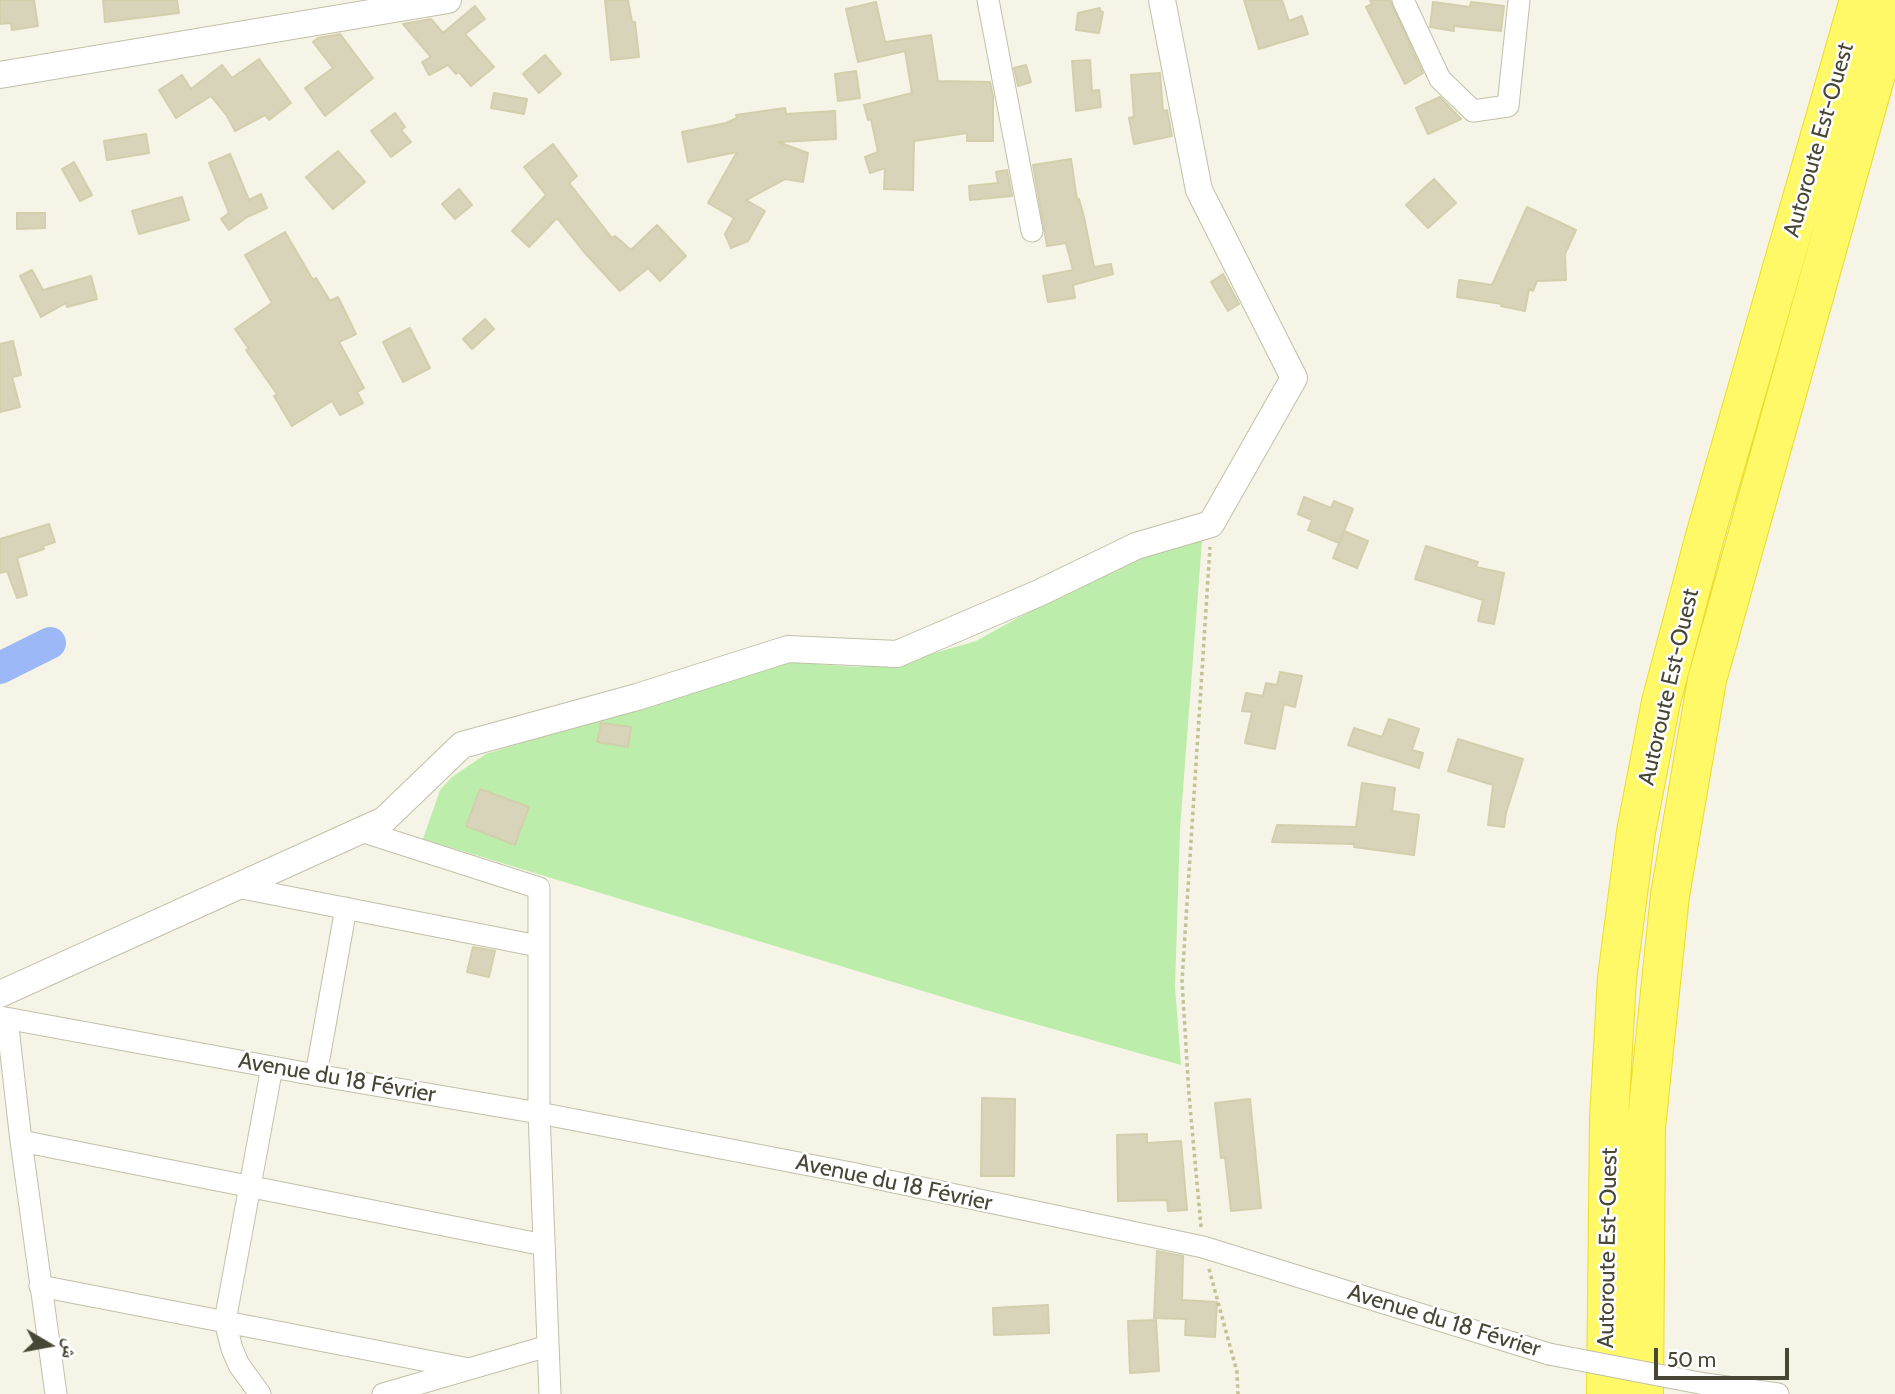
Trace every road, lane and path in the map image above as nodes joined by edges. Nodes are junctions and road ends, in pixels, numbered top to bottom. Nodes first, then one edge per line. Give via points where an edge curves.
1 (449, 0) edge
2 (988, 0) edge
3 (1162, 0) edge
4 (1403, 0) edge
5 (1519, 0) edge
6 (1859, 0) edge
7 (1895, 6) edge
8 (0, 75) edge
9 (1032, 231) dead end
10 (1211, 524) junction
11 (361, 831) junction
12 (237, 887) junction
13 (346, 908) junction
14 (538, 946) junction
15 (2, 1010) edge
16 (272, 1067) junction
17 (316, 1075) junction
18 (539, 1113) junction
19 (21, 1141) junction
20 (250, 1185) junction
21 (544, 1245) junction
22 (1203, 1247) junction
23 (40, 1286) junction
24 (225, 1321) junction
25 (548, 1346) junction
26 (469, 1369) junction
27 (56, 1394) edge
28 (260, 1394) edge
29 (383, 1394) edge
30 (550, 1394) edge
31 (1238, 1394) edge
32 (1606, 1394) edge
33 (1644, 1394) edge
34 (1778, 1394) edge

1 - 8 street
2 - 9 street
3 - 10 street via 1199,190 1294,378
4 - 5 street via 1440,79 1473,111 1508,106
6 - 32 highway, Autoroute Est-Ouest via 1705,536 1661,702 1636,832 1617,978 1609,1119
7 - 33 highway, Autoroute Est-Ouest via 1707,680 1670,895 1646,1128
10 - 11 street via 1136,546 897,654 788,649 462,745 384,820
10 - 22 path via 1182,981
11 - 12 street
11 - 14 street via 539,888
12 - 13 street
12 - 15 street
13 - 14 street
13 - 17 street
14 - 18 street
15 - 16 street, Avenue du 18 Février
15 - 19 street
16 - 17 street, Avenue du 18 Février
16 - 20 street
17 - 18 street, Avenue du 18 Février
18 - 21 street
18 - 22 street, Avenue du 18 Février
19 - 20 street
19 - 23 street
20 - 21 street
20 - 24 street
21 - 25 street
22 - 31 path via 1237,1372
22 - 34 street, Avenue du 18 Février, bridge via 1549,1353
23 - 24 street
23 - 27 street
24 - 26 street
24 - 28 street via 239,1365
25 - 26 street
25 - 30 street
26 - 29 street

